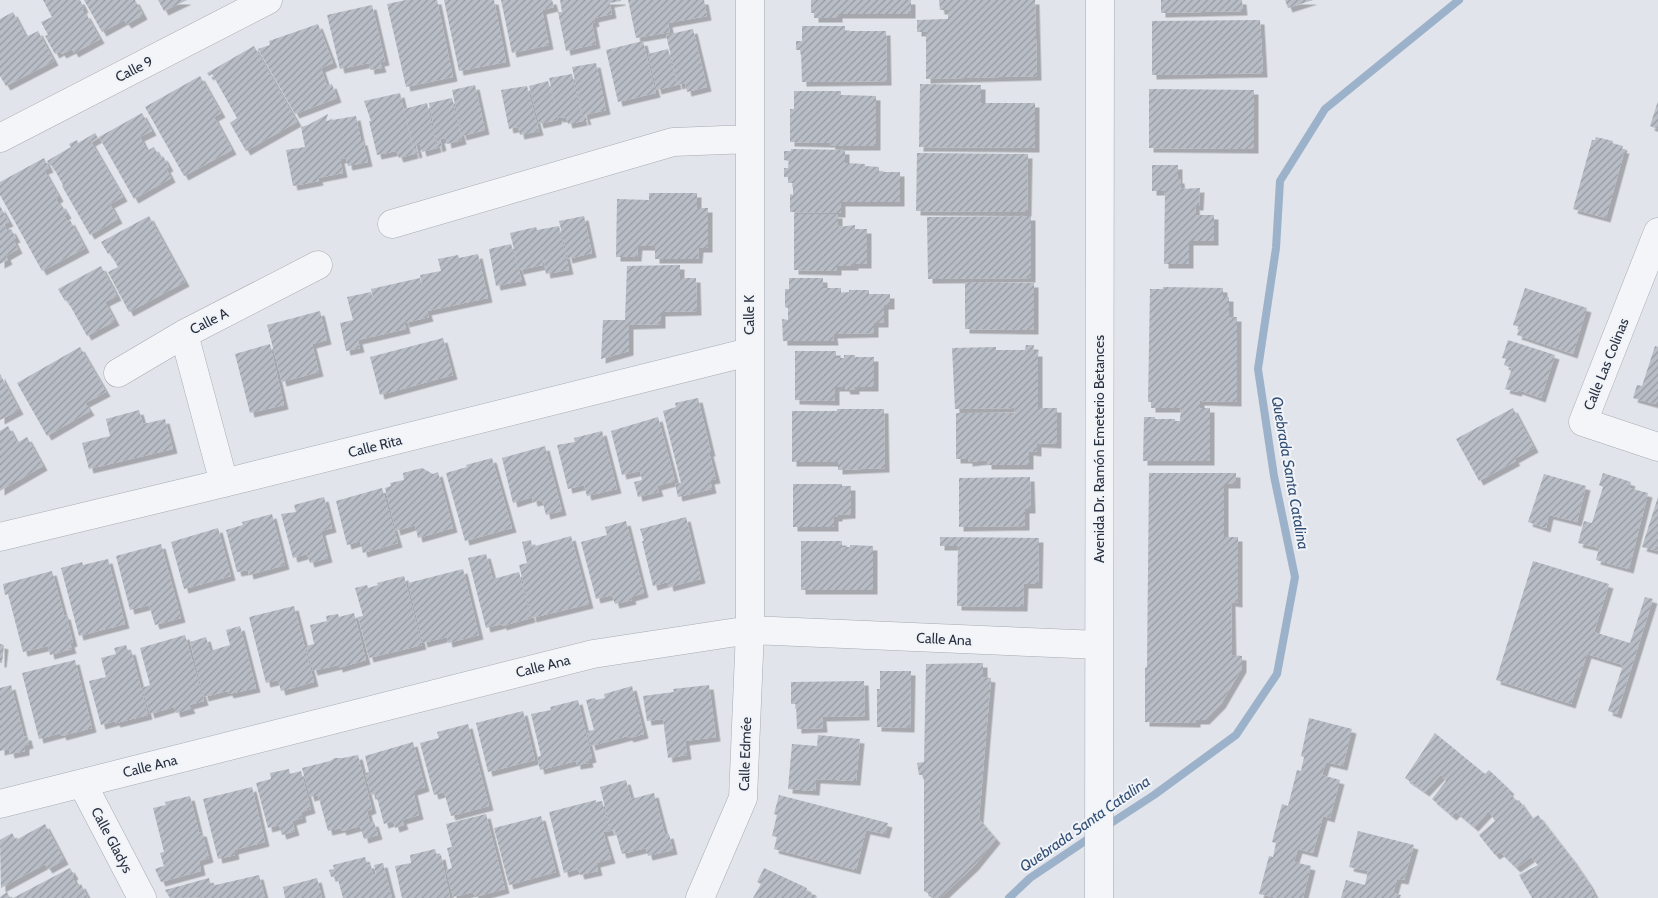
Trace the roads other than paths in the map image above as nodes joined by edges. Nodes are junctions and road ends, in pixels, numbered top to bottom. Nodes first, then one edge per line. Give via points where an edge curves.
1 (268, 0) edge
2 (750, 0) edge
3 (1100, 0) edge
4 (0, 138) edge
5 (750, 139) junction
6 (392, 224) dead end
7 (1658, 232) edge
8 (318, 265) dead end
9 (184, 334) junction
10 (749, 352) junction
11 (118, 373) dead end
12 (1658, 447) edge
13 (224, 483) junction
14 (0, 537) edge
15 (750, 630) junction
16 (1099, 646) junction
17 (82, 783) junction
18 (0, 804) edge
19 (142, 898) edge
20 (700, 898) edge
21 (1099, 898) edge

1 - 4 street, Calle 9
2 - 5 street, Calle K
3 - 16 street, Avenida Dr. Ramón Emeterio Betances
5 - 6 street via 673,142
5 - 10 street, Calle K
7 - 12 street, Calle Las Colinas via 1582,422
8 - 9 street, Calle A
9 - 11 street
9 - 13 street, Calle A
10 - 13 street, Calle Rita
10 - 15 street, Calle K
13 - 14 street, Calle Rita
15 - 16 street, Calle Ana
15 - 17 street, Calle Ana via 593,654
15 - 20 street, Calle Edmée via 743,798
16 - 21 street, Avenida Dr. Ramón Emeterio Betances
17 - 18 street, Calle Ana
17 - 19 street, Calle Gladys

